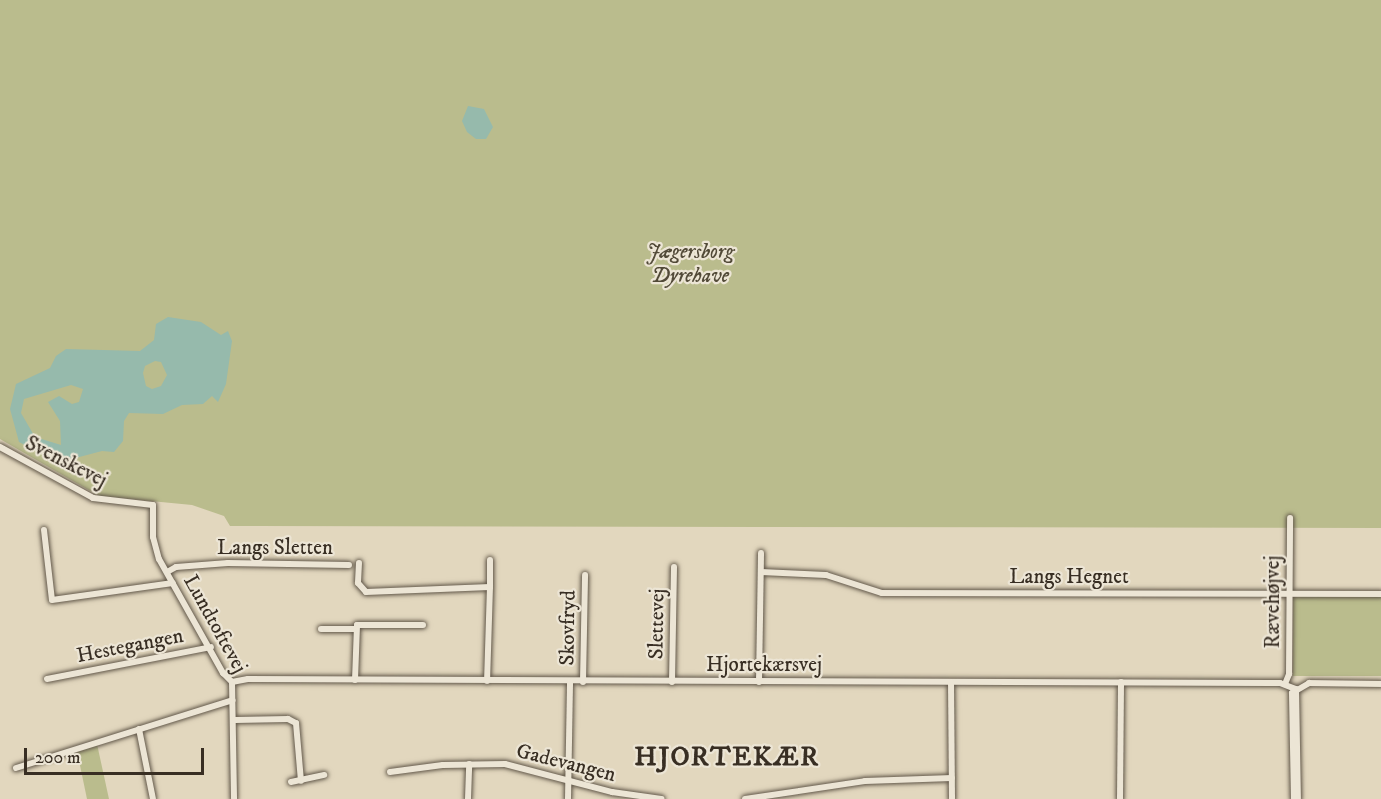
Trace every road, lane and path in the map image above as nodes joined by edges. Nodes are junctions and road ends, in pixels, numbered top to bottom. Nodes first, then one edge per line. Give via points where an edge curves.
1 (0, 447) edge
2 (153, 505) joint
3 (1290, 518) dead end
4 (44, 530) dead end
5 (761, 553) dead end
6 (490, 560) dead end
7 (359, 562) dead end
8 (349, 564) dead end
9 (674, 567) dead end
10 (167, 572) junction
11 (761, 572) junction
12 (585, 574) dead end
13 (174, 583) junction
14 (490, 587) junction
15 (1290, 593) junction
16 (1381, 594) edge
17 (423, 625) dead end
18 (321, 629) dead end
19 (356, 629) junction
20 (211, 647) junction
21 (47, 679) dead end
22 (355, 680) junction
23 (488, 681) junction
24 (570, 681) junction
25 (232, 682) junction
26 (584, 682) junction
27 (672, 682) junction
28 (759, 682) junction
29 (951, 682) junction
30 (1121, 682) junction
31 (1285, 684) junction
32 (1381, 684) edge
33 (1297, 688) junction
34 (233, 700) junction
35 (235, 720) junction
36 (139, 729) junction
37 (469, 764) junction
38 (16, 768) dead end
39 (390, 772) dead end
40 (324, 775) dead end
41 (952, 778) junction
42 (569, 780) junction
43 (301, 781) junction
44 (291, 782) dead end
45 (153, 799) edge
46 (234, 799) edge
47 (468, 799) edge
48 (568, 799) edge
49 (662, 799) edge
50 (746, 799) edge
51 (952, 799) edge
52 (1120, 799) edge
53 (1294, 799) edge
54 (1298, 799) edge

1 - 2 street, Svenskevej via 93,498
2 - 10 street, Lundtoftevej via 155,548
3 - 15 street, Rævehøjvej
4 - 13 street via 51,600
5 - 11 street
6 - 14 street
7 - 14 street via 358,583 366,592
8 - 10 street, Langs Sletten via 228,563 176,567
9 - 27 street, Slettevej
10 - 13 street, Lundtoftevej
11 - 15 street, Langs Hegnet via 826,575 882,593
11 - 28 street
12 - 26 street, Skovfryd
13 - 20 street, Lundtoftevej
14 - 23 street
15 - 16 street, Langs Hegnet
15 - 31 street, Rævehøjvej via 1289,674
17 - 19 street via 357,625
18 - 19 street
19 - 22 street
20 - 21 street, Hestegangen via 56,681
20 - 25 street, Lundtoftevej via 223,673
22 - 23 street, Hjortekærsvej
22 - 25 street, Hjortekærsvej
23 - 24 street, Hjortekærsvej
24 - 26 street, Hjortekærsvej
24 - 42 street
25 - 34 street, Lundtoftevej
26 - 27 street, Hjortekærsvej
27 - 28 street, Hjortekærsvej
28 - 29 street, Hjortekærsvej
29 - 30 street, Hjortekærsvej
29 - 41 street
30 - 31 street, Hjortekærsvej
30 - 52 street
31 - 33 street, Hjortekærsvej
32 - 33 street via 1309,683
33 - 53 street via 1291,702
33 - 54 street
34 - 35 street, Lundtoftevej
34 - 36 street
35 - 43 street via 288,719 296,723
35 - 46 street, Lundtoftevej via 230,766
36 - 38 street
36 - 45 street
37 - 39 street, Gadevangen
37 - 42 street, Gadevangen via 519,766
37 - 47 street
40 - 43 street
41 - 50 street via 866,781
41 - 51 street
42 - 48 street
42 - 49 street, Gadevangen
43 - 44 street

